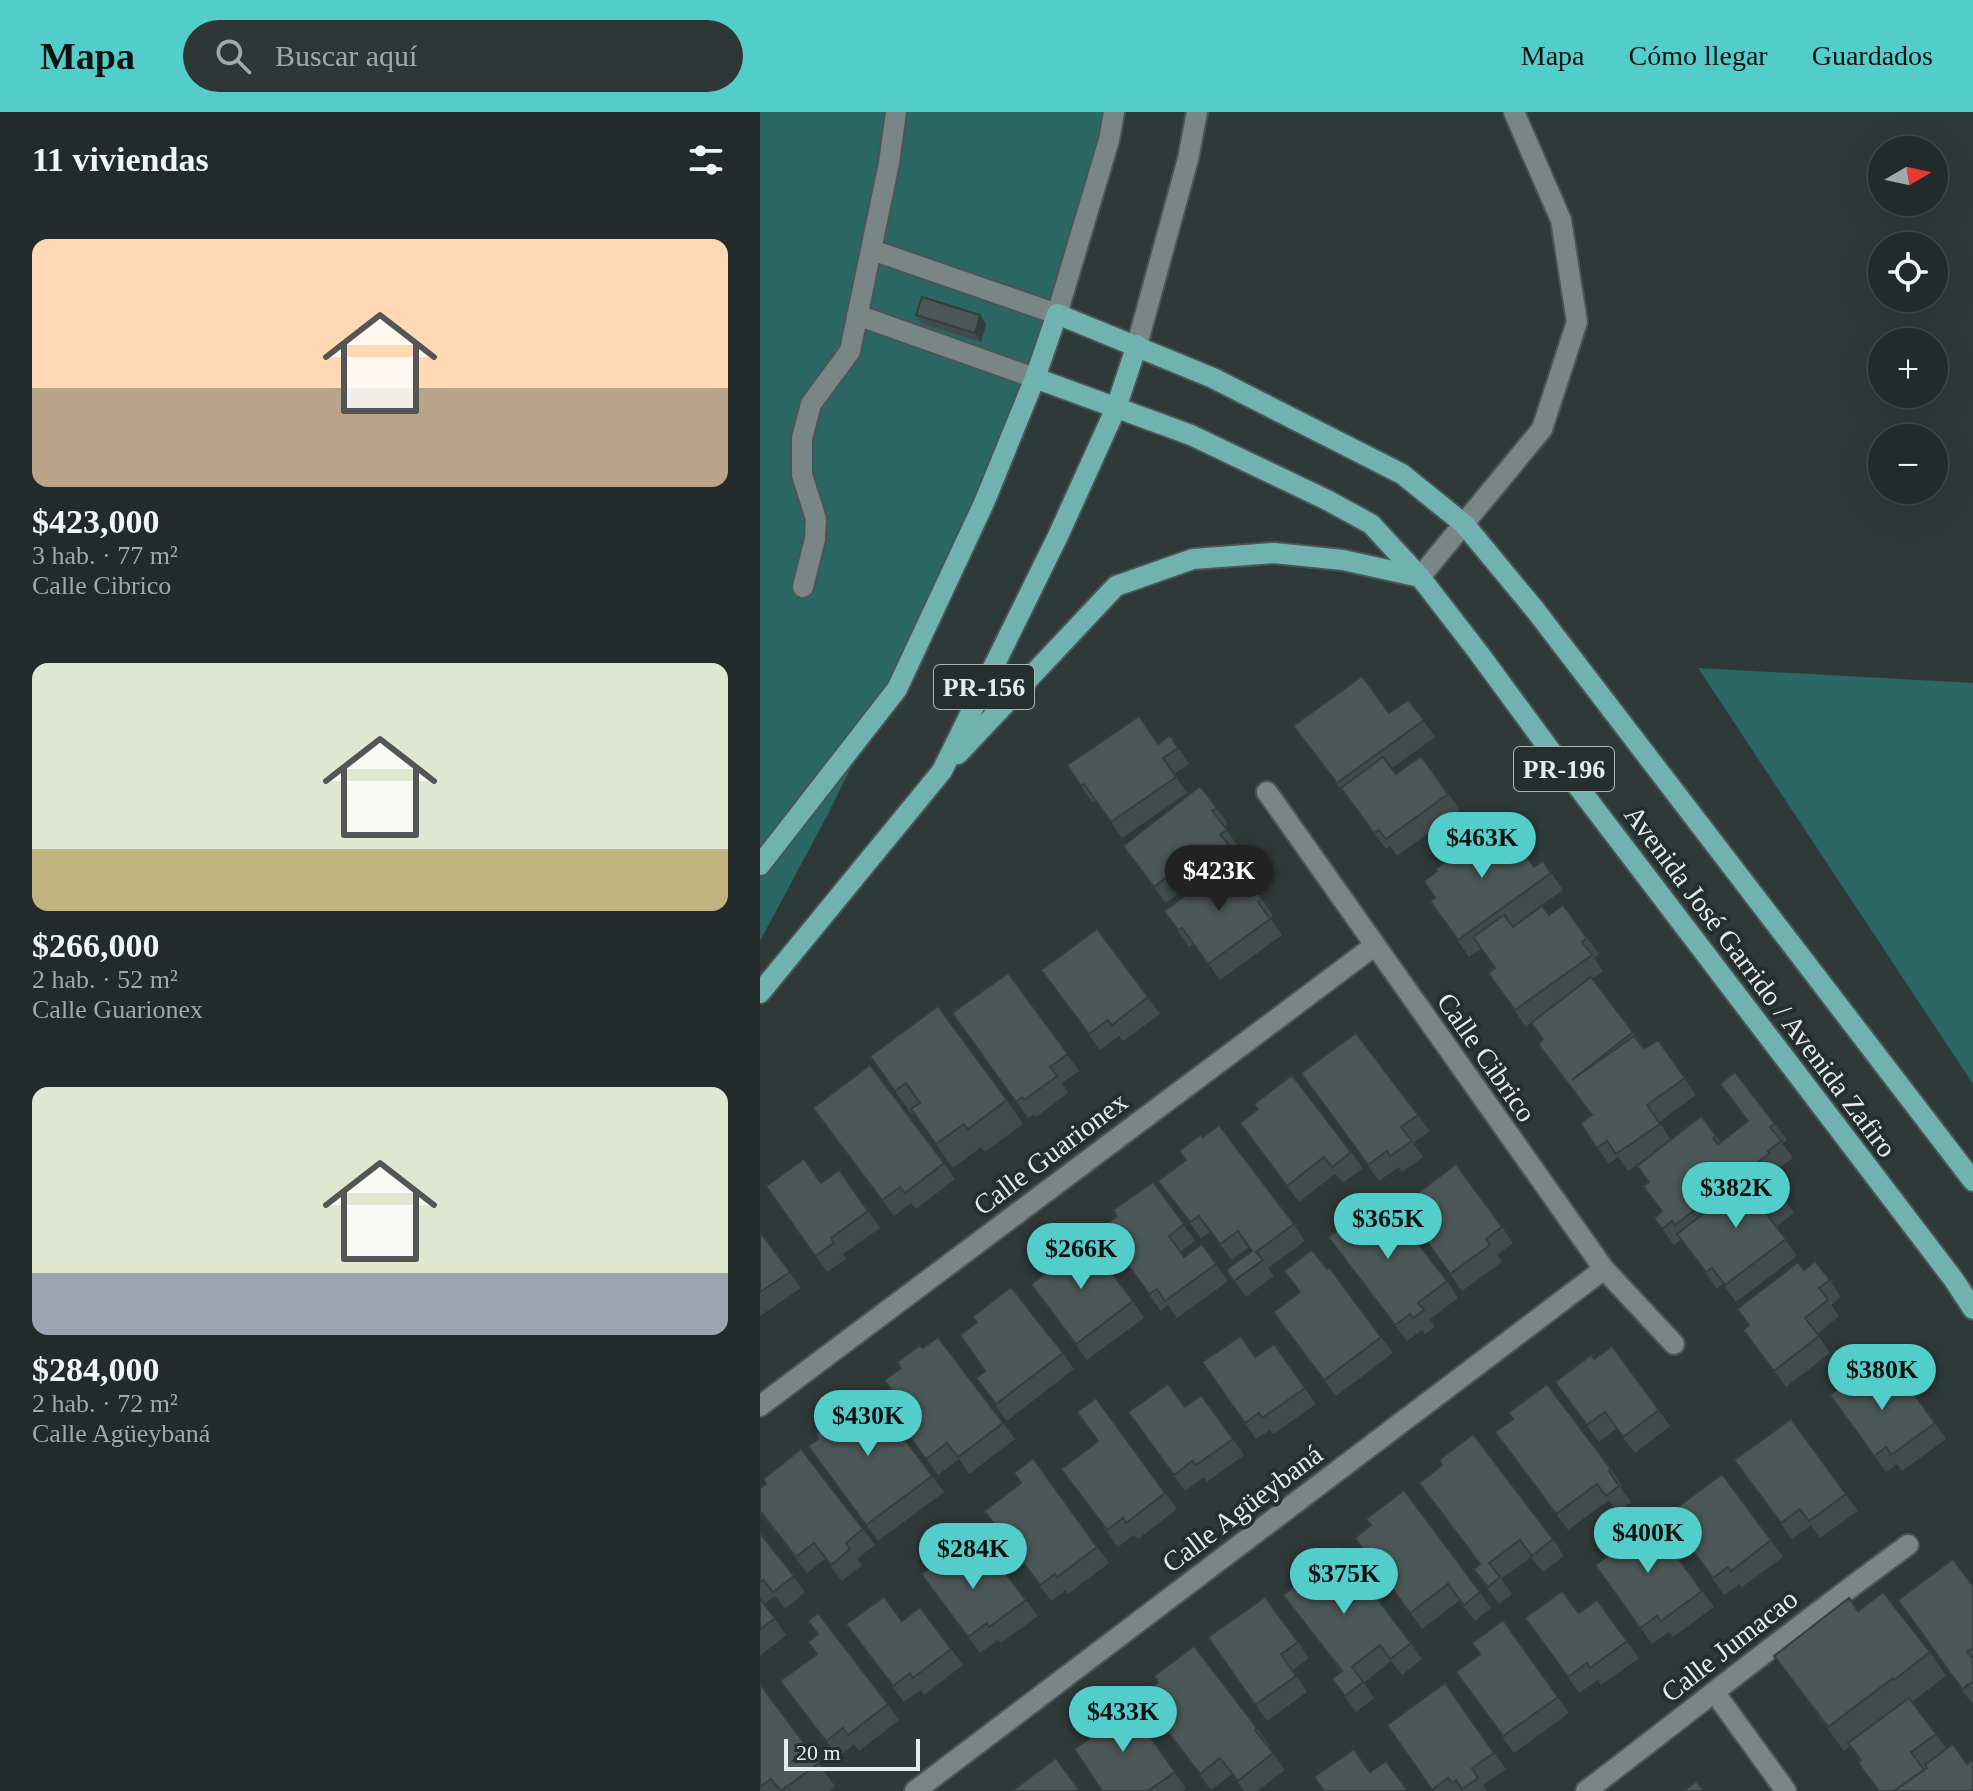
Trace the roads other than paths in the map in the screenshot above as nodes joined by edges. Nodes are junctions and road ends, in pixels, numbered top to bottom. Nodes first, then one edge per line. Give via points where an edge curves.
1 (896, 112) edge
2 (1114, 112) edge
3 (1197, 112) edge
4 (1514, 112) edge
5 (872, 250) junction
6 (1057, 314) junction
7 (857, 315) junction
8 (1137, 345) junction
9 (1035, 378) junction
10 (1116, 408) junction
11 (1464, 524) junction
12 (1420, 577) junction
13 (803, 587) dead end
14 (942, 771) junction
15 (1267, 792) dead end
16 (760, 865) edge
17 (1374, 946) junction
18 (760, 993) edge
19 (1973, 1181) edge
20 (1604, 1269) junction
21 (1973, 1309) edge
22 (1674, 1344) dead end
23 (760, 1406) edge
24 (1908, 1545) dead end
25 (1715, 1693) junction
26 (915, 1791) edge
27 (1586, 1791) edge
28 (1786, 1791) edge

1 - 5 street
2 - 6 street, PR-156
3 - 8 street, PR-156
4 - 11 street via 1561,220 1577,322 1542,429
5 - 6 street
5 - 7 street
6 - 8 main road, Avenida José Garrido / Avenida Zafiro / PR-196
6 - 9 main road, PR-156
7 - 9 street
7 - 13 street via 850,351 811,404 802,438 802,475 816,519
8 - 10 main road, PR-156
8 - 11 main road, Avenida José Garrido / Avenida Zafiro / PR-196 via 1402,474
9 - 10 main road, Avenida José Garrido / Avenida Zafiro / PR-196
9 - 16 main road, PR-156 via 984,503 897,689
10 - 12 main road, Avenida José Garrido / Avenida Zafiro / PR-196 via 1191,435 1371,524
10 - 14 main road, PR-156
11 - 12 street
11 - 19 main road, Avenida José Garrido / Avenida Zafiro / PR-196
12 - 14 main road via 1343,560 1274,553 1193,559 1116,586
12 - 21 main road, Avenida José Garrido / Avenida Zafiro / PR-196
14 - 18 main road, PR-156
15 - 17 street, Calle Cibrico
17 - 20 street, Calle Cibrico
17 - 23 street, Calle Guarionex
20 - 22 street, Calle Cibrico
20 - 26 street, Calle Agüeybaná
24 - 25 street, Calle Jumacao
25 - 27 street, Calle Jumacao
25 - 28 street

